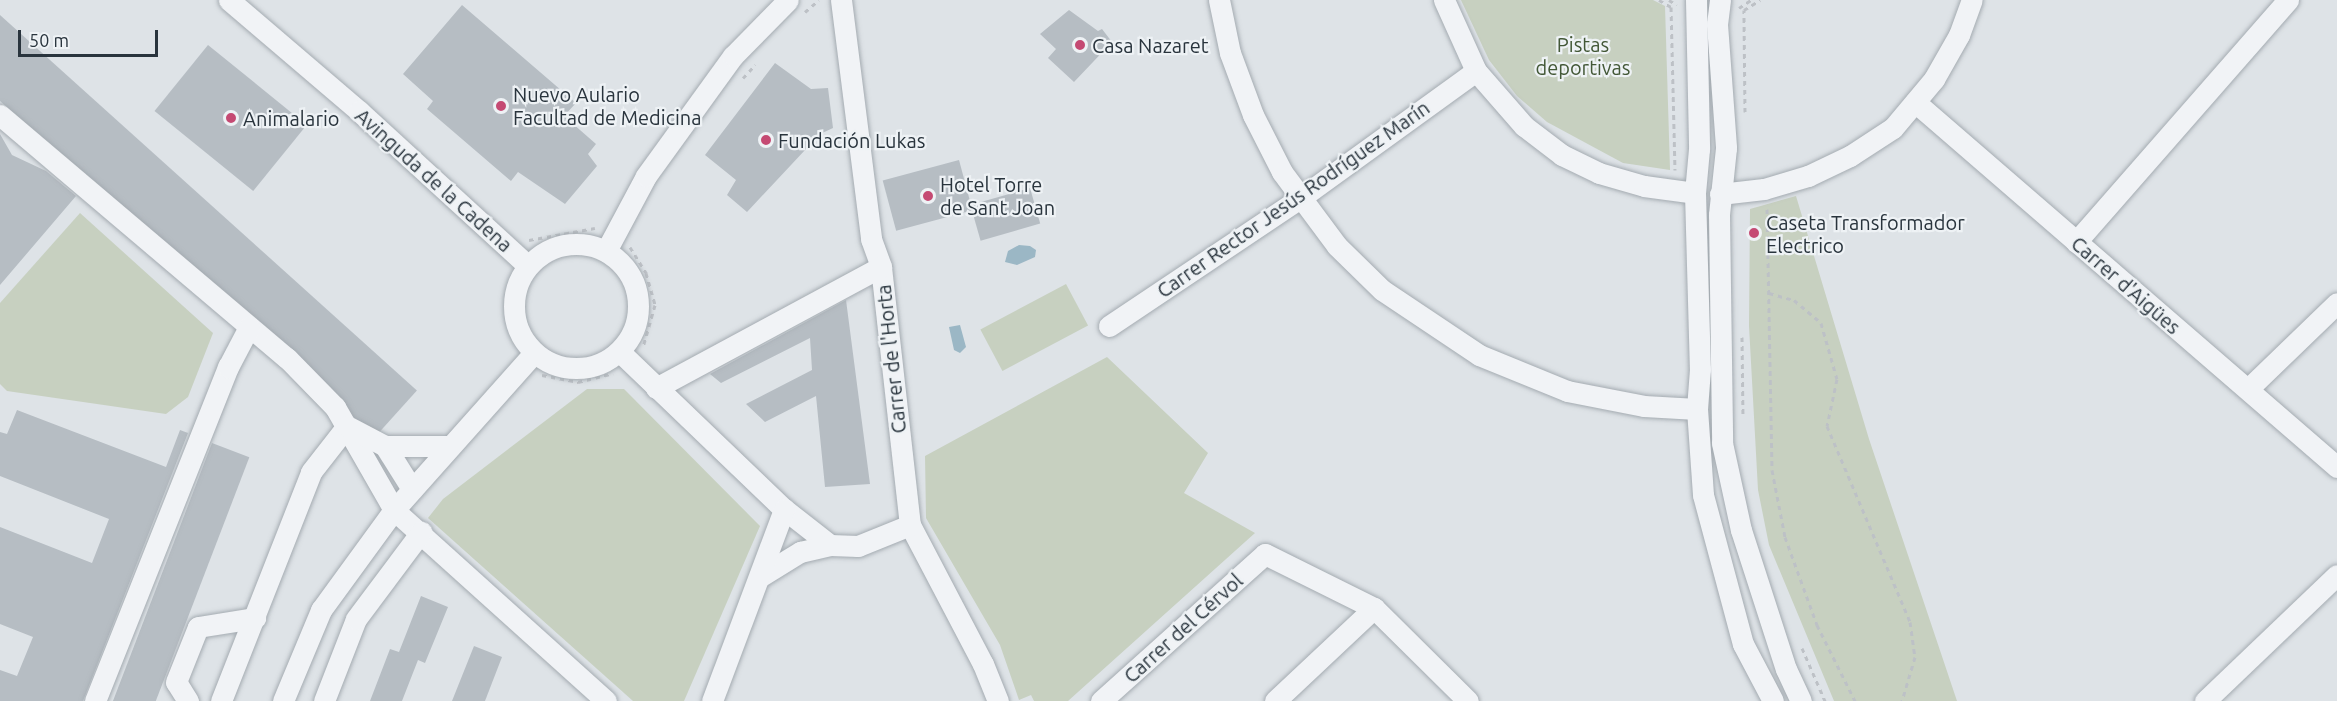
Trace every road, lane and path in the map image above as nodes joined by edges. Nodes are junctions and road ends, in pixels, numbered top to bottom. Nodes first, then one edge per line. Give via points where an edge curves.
1 (819, 0) edge
2 (841, 0) edge
3 (1219, 0) edge
4 (1444, 0) edge
5 (1659, 0) edge
6 (1696, 0) edge
7 (1720, 0) edge
8 (1760, 0) edge
9 (1972, 0) edge
10 (2288, 0) edge
11 (236, 2) edge
12 (795, 7) edge
13 (1739, 24) dead end
14 (763, 56) dead end
15 (1476, 71) junction
16 (742, 80) dead end
17 (1915, 102) junction
18 (0, 115) edge
19 (1740, 116) dead end
20 (1745, 124) dead end
21 (1675, 176) dead end
22 (1764, 189) junction
23 (1695, 193) junction
24 (1720, 194) junction
25 (1299, 199) junction
26 (619, 221) junction
27 (523, 234) dead end
28 (631, 241) dead end
29 (2076, 242) junction
30 (606, 251) junction
31 (528, 266) junction
32 (881, 267) junction
33 (1769, 293) junction
34 (2337, 303) edge
35 (1110, 326) dead end
36 (249, 327) junction
37 (1742, 334) dead end
38 (620, 352) junction
39 (534, 353) junction
40 (515, 374) junction
41 (649, 381) junction
42 (2248, 388) junction
43 (1697, 409) junction
44 (1743, 421) dead end
45 (347, 426) junction
46 (385, 446) junction
47 (450, 446) junction
48 (2337, 467) edge
49 (412, 489) junction
50 (784, 509) junction
51 (394, 510) junction
52 (910, 525) junction
53 (421, 532) junction
54 (831, 545) junction
55 (2337, 575) edge
56 (761, 576) junction
57 (1374, 608) junction
58 (255, 618) junction
59 (1798, 641) dead end
60 (95, 701) edge
61 (188, 701) edge
62 (221, 701) edge
63 (283, 701) edge
64 (324, 701) edge
65 (606, 701) edge
66 (712, 701) edge
67 (998, 701) edge
68 (1101, 701) edge
69 (1275, 701) edge
70 (1468, 701) edge
71 (1773, 701) edge
72 (1801, 701) edge
73 (1825, 701) edge
74 (1855, 701) edge
75 (1902, 701) edge
76 (2205, 701) edge

1 - 12 path
2 - 32 street, Carrer de l'Horta via 871,239
3 - 25 street via 1227,44 1253,115
4 - 15 street
5 - 21 path via 1671,7
6 - 23 street via 1699,149
7 - 24 street via 1717,24 1726,148
8 - 20 path via 1744,10
9 - 17 street via 1949,52
10 - 29 street
11 - 31 street, Avinguda de la Cadena
12 - 26 street via 733,56 646,176
13 - 19 path
14 - 16 path
15 - 23 street via 1524,126 1562,155 1599,173 1644,186
15 - 25 street, Carrer Rector Jesús Rodríguez Marín
17 - 22 street via 1893,128 1850,156 1808,176
17 - 29 street, Carrer d'Aigües
18 - 36 street
22 - 24 street
22 - 33 path
23 - 43 street via 1700,369
24 - 72 street via 1722,443 1741,530 1786,669
25 - 35 street, Carrer Rector Jesús Rodríguez Marín
25 - 43 street via 1337,246 1382,290 1479,355 1567,391 1650,407
26 - 27 path via 608,214 593,230 560,232 530,241
26 - 30 street
28 - 41 path via 629,247 646,273 655,305 643,349 652,362
29 - 42 street, Carrer d'Aigües
30 - 31 street via 571,244 554,248
30 - 38 street via 622,263 634,281 639,301 632,336
31 - 39 street via 517,285 513,303 522,338
32 - 41 street
32 - 52 street, Carrer de l'Horta
33 - 74 path via 1772,470 1785,537 1817,625
33 - 75 path via 1794,300 1821,323 1838,379 1827,426 1910,622 1915,657
34 - 42 street
36 - 45 street via 287,358 335,407
36 - 60 street via 228,367
37 - 44 path
38 - 39 street via 588,368 569,369
38 - 41 street
39 - 40 street
40 - 41 path via 530,387 545,373 578,382 619,371
40 - 47 street
41 - 50 street
42 - 48 street, Carrer d'Aigües
43 - 71 street via 1703,495 1743,644
45 - 46 street
45 - 51 street
45 - 58 street via 311,472
46 - 47 street
46 - 49 street
47 - 49 street
49 - 51 street
50 - 54 street
50 - 56 street
51 - 53 street
51 - 63 street via 321,610
52 - 54 street via 858,546
52 - 67 street, Carrer de l'Horta via 983,664
53 - 64 street via 356,619
53 - 65 street
54 - 56 street via 800,552
55 - 76 street
56 - 66 street
57 - 68 street, Carrer del Cérvol via 1265,554
57 - 69 street
57 - 70 street
58 - 61 street via 198,627 176,682
58 - 62 street
59 - 73 path

